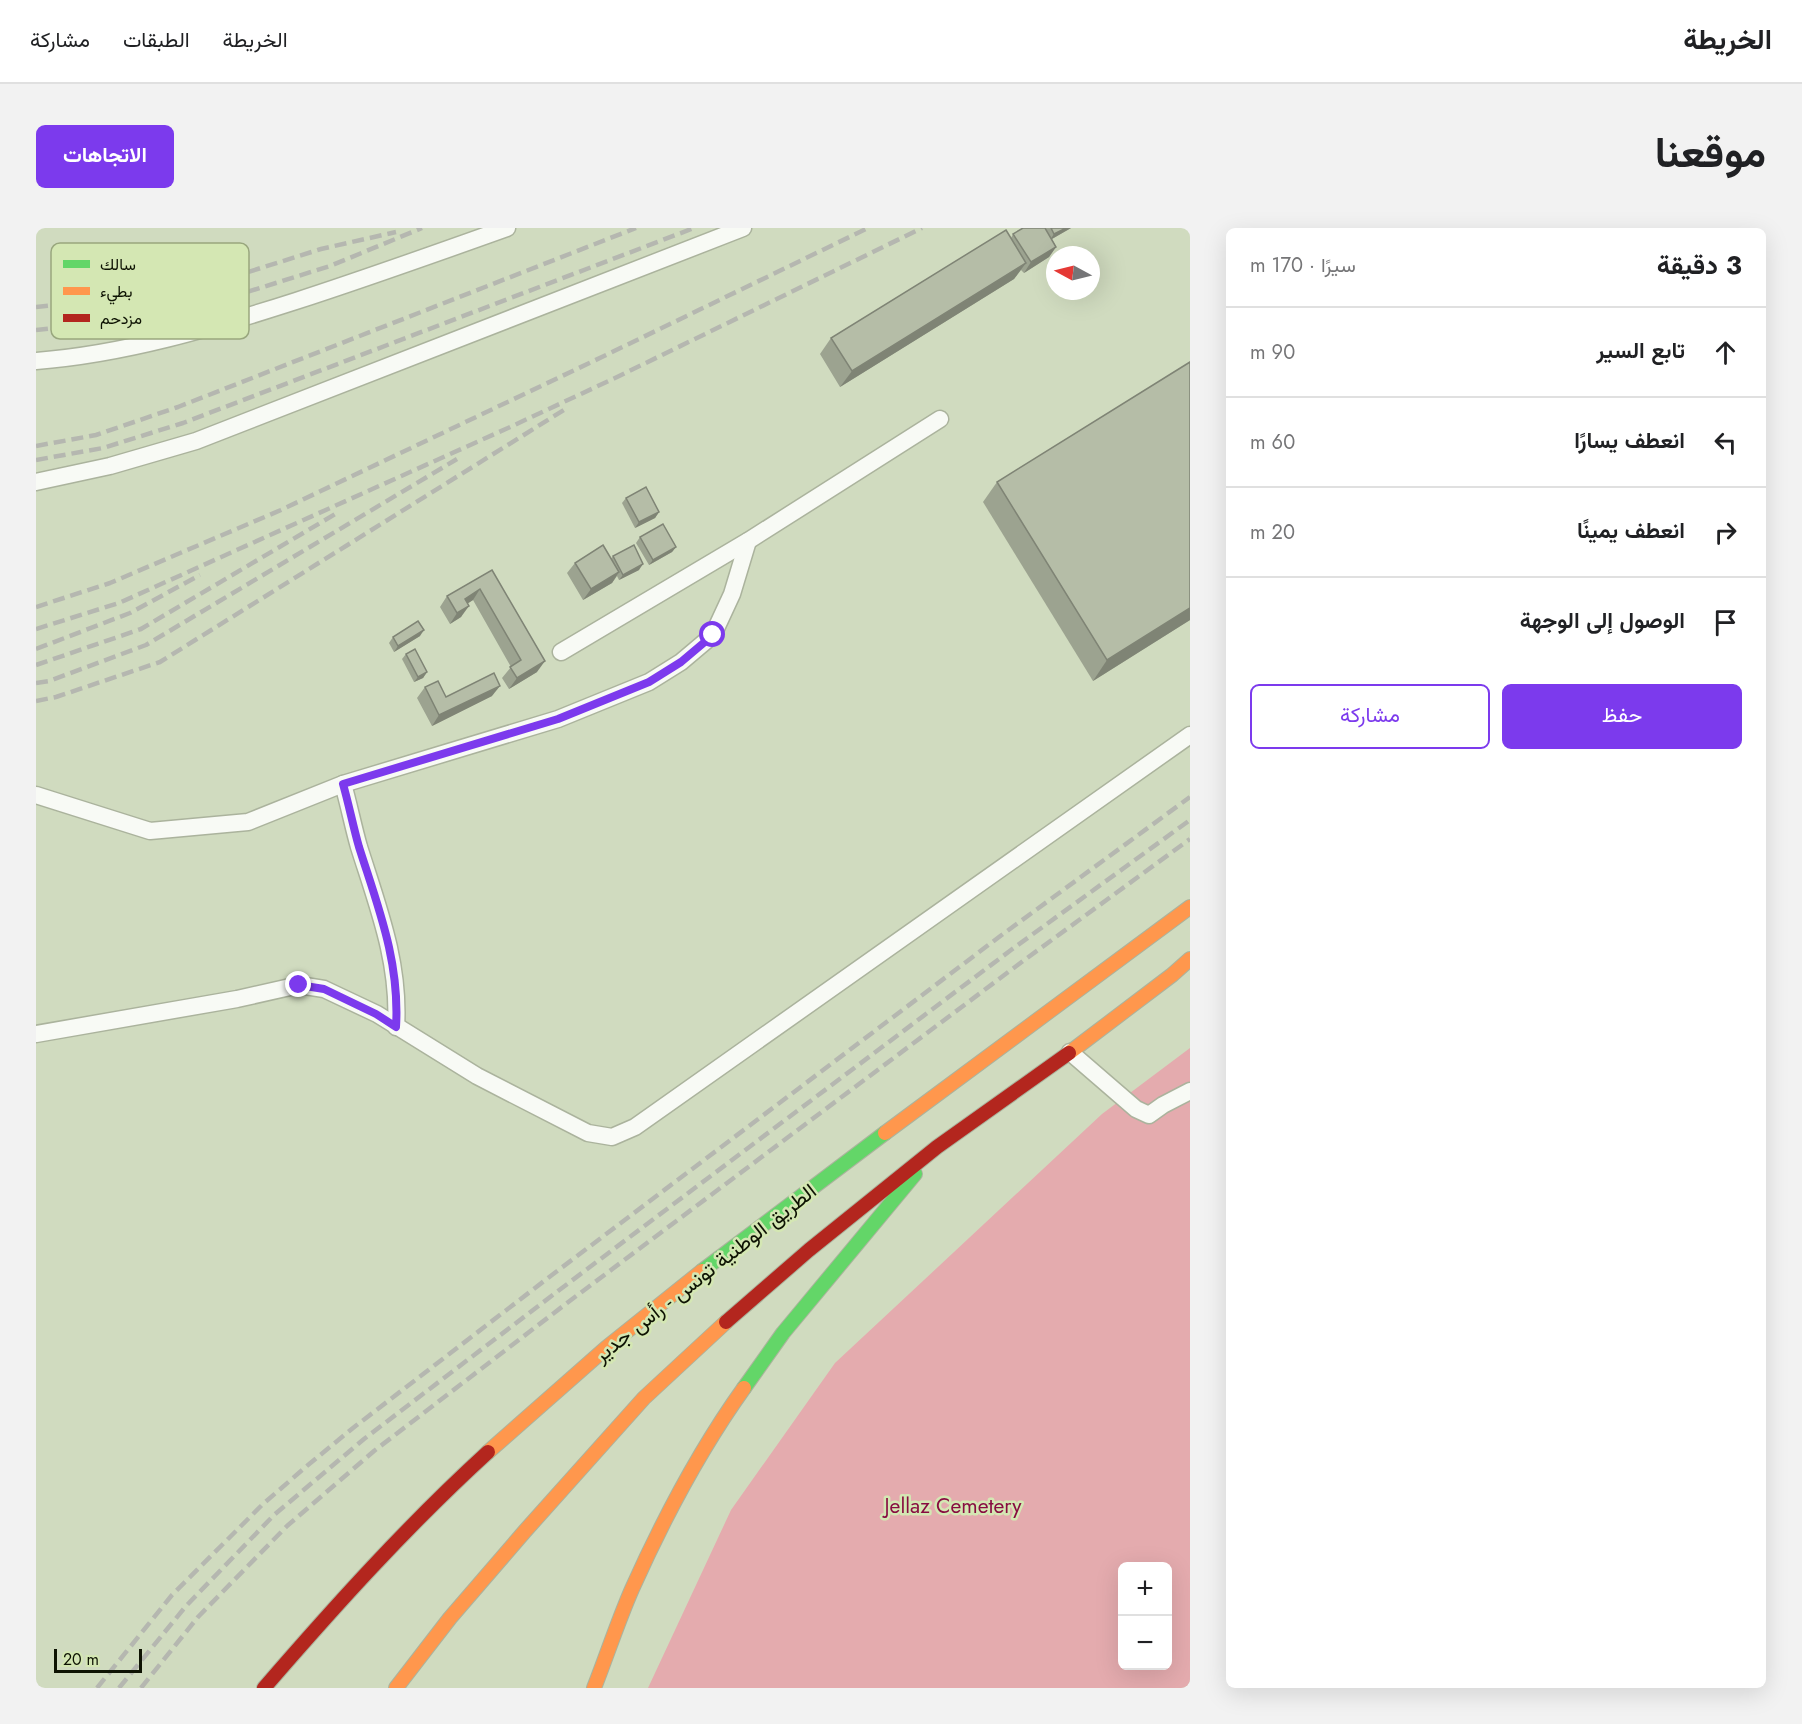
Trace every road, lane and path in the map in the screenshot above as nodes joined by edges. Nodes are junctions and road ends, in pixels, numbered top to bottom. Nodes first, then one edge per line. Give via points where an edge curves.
1 (507, 228) edge
2 (743, 228) edge
3 (249, 317) edge
4 (166, 339) edge
5 (36, 362) edge
6 (940, 419) dead end
7 (36, 482) edge
8 (748, 541) junction
9 (561, 652) dead end
10 (1190, 735) edge
11 (343, 784) junction
12 (36, 795) edge
13 (1190, 907) edge
14 (1190, 959) edge
15 (396, 1027) junction
16 (36, 1034) edge
17 (1070, 1052) junction
18 (1190, 1091) edge
19 (937, 1147) junction
20 (264, 1688) edge
21 (396, 1688) edge
22 (594, 1688) edge

1 - 3 lane
2 - 7 lane via 196,441
4 - 5 lane
6 - 8 lane
8 - 9 lane
8 - 11 lane via 732,594 713,635 649,682 558,719
10 - 15 lane via 635,1127 612,1137 588,1133 550,1115
11 - 12 lane via 248,822 150,831
11 - 15 lane via 391,950
13 - 20 main road, الطريق الوطنية تونس - رأس جدير via 664,1300 526,1417 420,1515
14 - 17 main road
15 - 16 lane via 324,989 299,985
17 - 18 lane via 1136,1109 1149,1115
17 - 19 main road
19 - 21 main road via 809,1250 644,1398 450,1618
19 - 22 main road via 783,1333 730,1407 675,1501 632,1590

